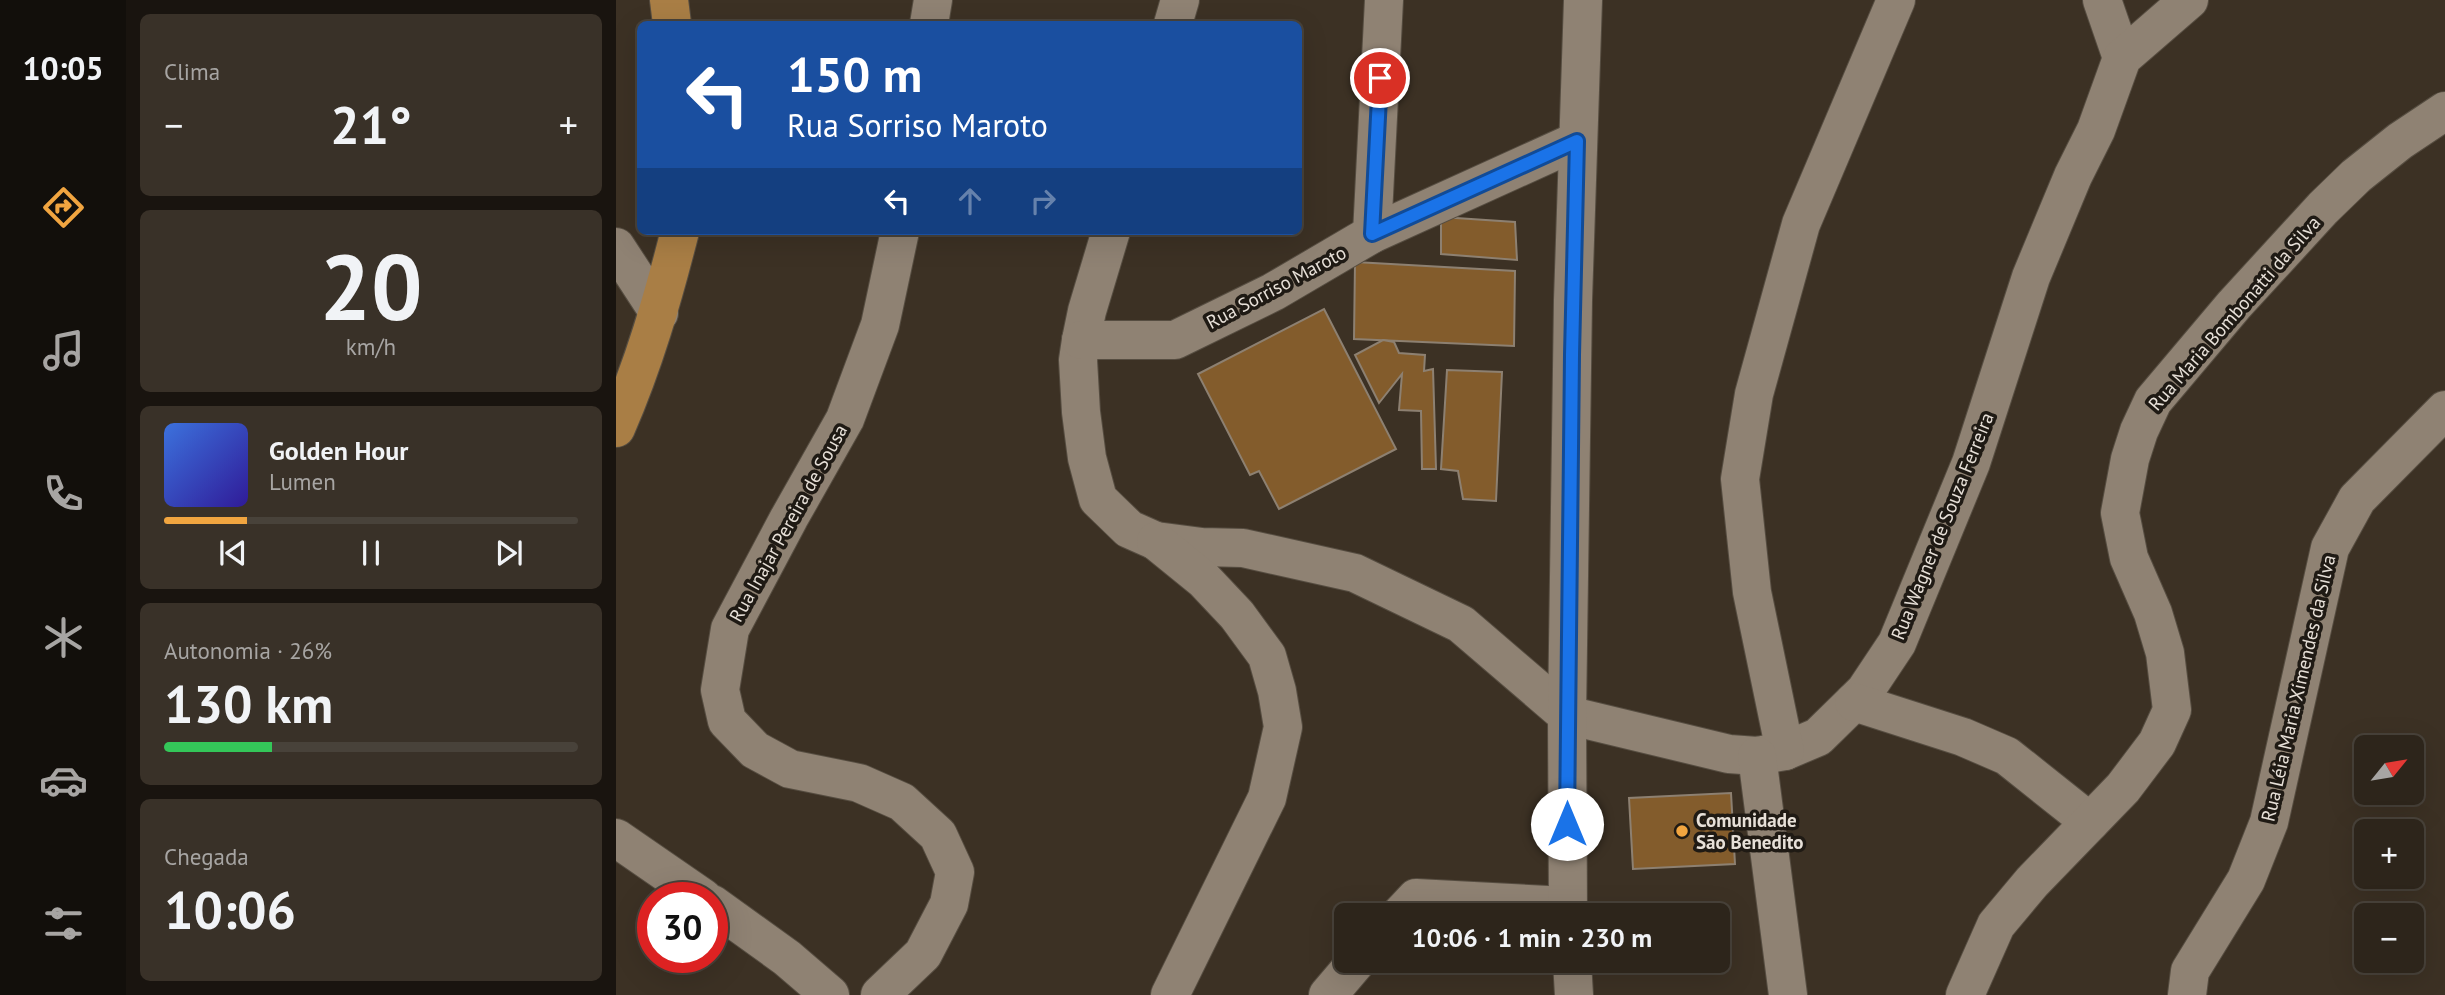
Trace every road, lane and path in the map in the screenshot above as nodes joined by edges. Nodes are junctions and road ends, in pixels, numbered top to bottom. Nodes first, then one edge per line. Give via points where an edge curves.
1 (669, 0) edge
2 (933, 0) edge
3 (1180, 0) edge
4 (1384, 0) edge
5 (1583, 0) edge
6 (1896, 0) edge
7 (2102, 0) edge
8 (2189, 0) edge
9 (672, 21) edge
10 (930, 21) edge
11 (1174, 21) edge
12 (2122, 58) junction
13 (2445, 111) edge
14 (1577, 141) junction
15 (1372, 234) junction
16 (679, 235) edge
17 (899, 235) edge
18 (1110, 235) edge
19 (616, 247) edge
20 (659, 313) junction
21 (1081, 340) junction
22 (2445, 410) edge
23 (616, 428) edge
24 (1156, 541) junction
25 (1854, 702) junction
26 (1567, 715) junction
27 (1771, 753) junction
28 (2090, 822) junction
29 (616, 838) edge
30 (680, 882) edge
31 (1411, 903) edge
32 (1474, 903) edge
33 (1568, 903) edge
34 (728, 916) edge
35 (1347, 973) edge
36 (1573, 973) edge
37 (830, 995) edge
38 (880, 995) edge
39 (1170, 995) edge
40 (1328, 995) edge
41 (1574, 995) edge
42 (1788, 995) edge
43 (1965, 995) edge
44 (2187, 995) edge

1 - 9 main road
2 - 10 street
3 - 11 street
4 - 15 street
5 - 14 street
6 - 27 street via 1801,224 1754,394 1740,479
7 - 12 street
8 - 12 street, Rua Wagner de Souza Ferreira
12 - 25 street, Rua Wagner de Souza Ferreira via 2096,130 2031,277 1971,463 1897,643
13 - 28 street, Rua Maria Bombonatti da Silva via 2400,141 2323,208 2153,401 2130,459 2120,513 2129,558 2165,653 2172,710 2157,743
14 - 15 street, Rua Sorriso Maroto
14 - 26 street
15 - 21 street, Rua Sorriso Maroto via 1273,292 1175,340
16 - 20 main road
17 - 38 street, Rua Inajar Pereira de Sousa via 880,325 845,419 730,629 720,690 727,721 755,750 790,769 859,783 902,802 938,835 955,872 949,904 923,954
18 - 21 street
19 - 20 street
20 - 23 main road
21 - 24 street via 1081,412 1098,499 1129,529
22 - 44 street, Rua Léia Maria Ximendes da Silva via 2357,499 2330,548 2269,822 2246,880 2190,971
24 - 26 street via 1243,548 1355,573 1461,624
24 - 39 street via 1204,580 1267,656 1283,727 1267,798
25 - 27 street, Rua Wagner de Souza Ferreira via 1818,737
25 - 28 street via 2007,756
26 - 27 street, Rua Wagner de Souza Ferreira via 1729,754
26 - 33 street
27 - 42 street
28 - 43 street, Rua Maria Bombonatti da Silva via 1996,925
29 - 30 street
31 - 32 street via 1416,898
34 - 37 street
35 - 40 street
36 - 41 street

